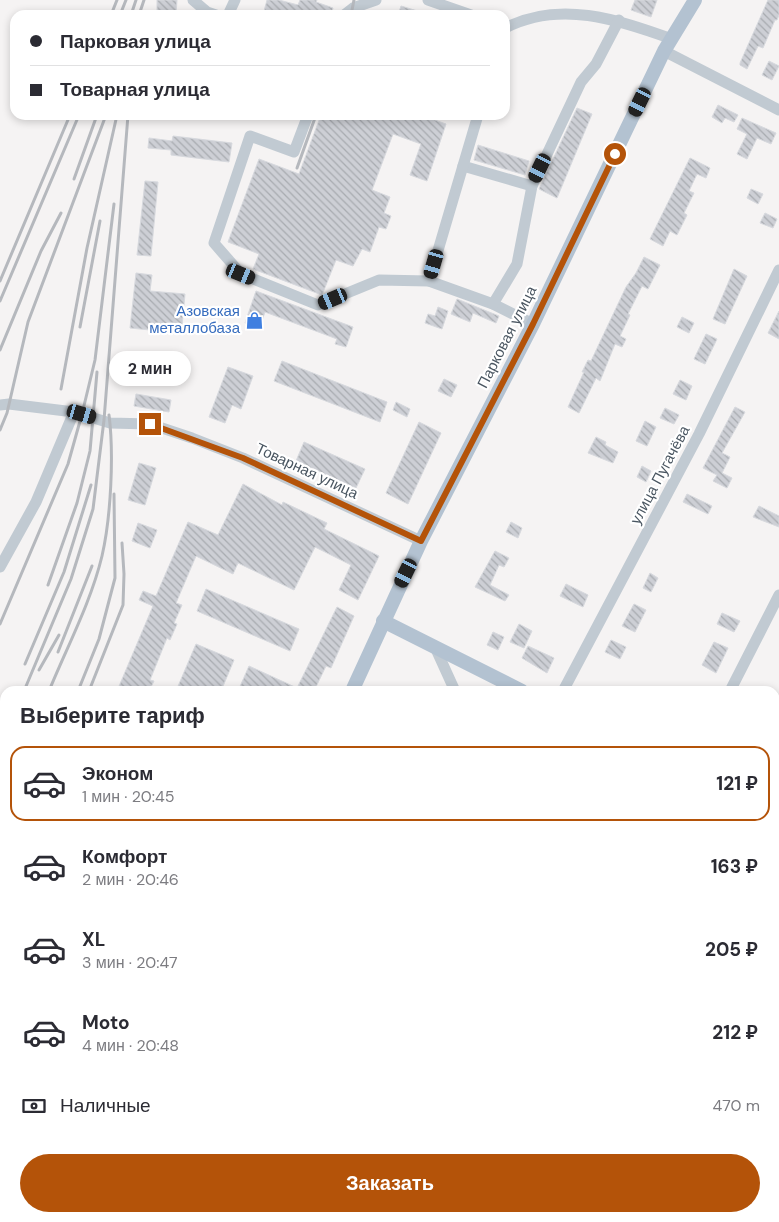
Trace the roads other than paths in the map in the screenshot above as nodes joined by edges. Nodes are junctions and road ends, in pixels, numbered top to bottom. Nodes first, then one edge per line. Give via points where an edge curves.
1 (193, 0) edge
2 (376, 0) edge
3 (428, 0) edge
4 (695, 0) edge
5 (205, 10) edge
6 (350, 10) edge
7 (457, 10) edge
8 (619, 20) junction
9 (510, 25) edge
10 (672, 39) junction
11 (664, 52) junction
12 (779, 110) edge
13 (306, 120) edge
14 (477, 120) edge
15 (463, 166) junction
16 (532, 186) junction
17 (779, 270) edge
18 (429, 281) junction
19 (493, 304) junction
20 (533, 324) junction
21 (0, 405) edge
22 (74, 412) junction
23 (421, 541) junction
24 (0, 567) edge
25 (779, 595) edge
26 (384, 620) junction
27 (435, 647) junction
28 (354, 686) edge
29 (453, 686) edge
30 (512, 686) edge
31 (566, 686) edge
32 (733, 686) edge

1 - 5 street
2 - 6 street
3 - 7 street
4 - 10 main road, Парковая улица
8 - 9 street via 604,14 557,10 521,18
8 - 10 street
8 - 16 street via 596,64 581,82
10 - 11 main road, Парковая улица
11 - 12 street
11 - 20 main road, Парковая улица
13 - 18 street via 294,152 250,136 214,243 241,274 318,305 379,280
14 - 15 street
15 - 16 street
15 - 18 street
16 - 19 street via 517,264
17 - 31 street, улица Пугачёва via 699,434
18 - 19 street
19 - 20 street
20 - 23 main road, Парковая улица
21 - 22 street, Товарная улица
22 - 23 street, Товарная улица via 110,422 150,424 243,458
22 - 24 street via 36,502
23 - 26 main road, Парковая улица
25 - 32 street
26 - 27 main road
26 - 28 main road, Парковая улица
27 - 29 street
27 - 30 main road

